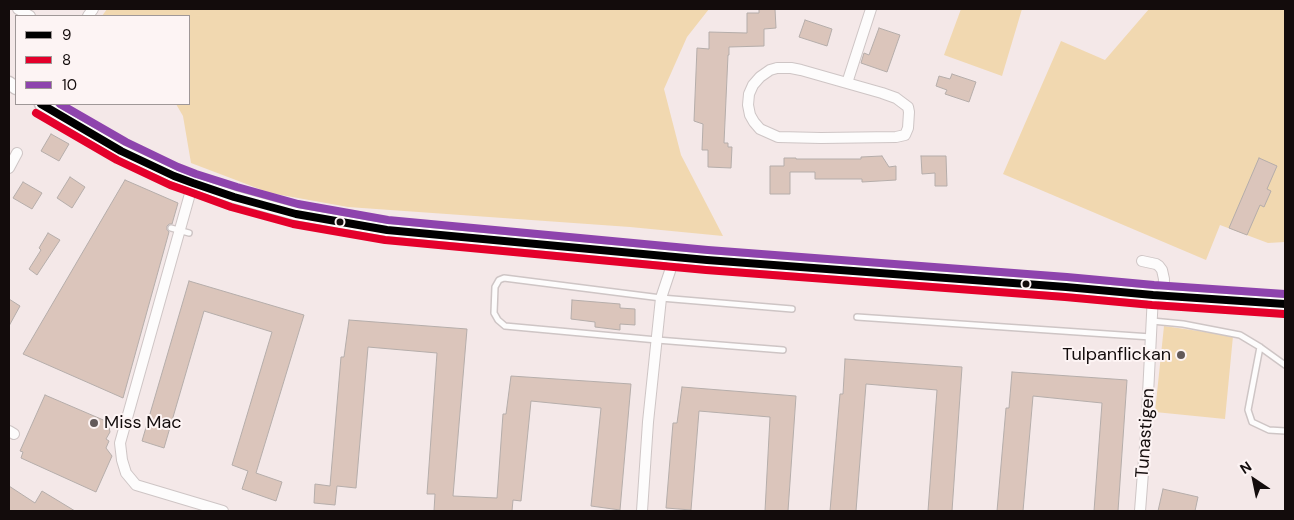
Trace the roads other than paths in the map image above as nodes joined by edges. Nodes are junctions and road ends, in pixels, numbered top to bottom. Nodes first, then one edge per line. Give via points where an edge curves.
1 (871, 9) edge
2 (847, 83) junction
3 (43, 105) edge
4 (17, 153) dead end
5 (9, 168) edge
6 (193, 183) junction
7 (674, 257) junction
8 (1142, 261) dead end
9 (1158, 296) junction
10 (661, 298) junction
11 (1285, 304) edge
12 (792, 309) dead end
13 (857, 317) dead end
14 (1152, 321) junction
15 (1151, 337) junction
16 (657, 340) junction
17 (1260, 347) junction
18 (783, 350) dead end
19 (1285, 365) edge
20 (1285, 431) edge
21 (223, 511) edge
22 (642, 511) edge
23 (1140, 511) edge

1 - 2 street
2 - 2 street via 896,98 908,107 910,112 905,136 778,137 760,129 750,115 749,94 753,85 770,70 791,68
3 - 6 street via 121,151
4 - 5 street
6 - 7 street via 296,214 387,230
6 - 21 street via 120,443 126,473 136,485
7 - 9 street
7 - 10 street
8 - 9 street, Tunastigen via 1156,264 1162,270 1164,279
9 - 11 street
9 - 14 street, Tunastigen
10 - 12 lane
10 - 16 street
10 - 16 lane via 504,278 496,287 494,313 505,326
13 - 15 lane
14 - 15 street, Tunastigen
14 - 17 lane via 1240,335
15 - 23 street, Tunastigen
16 - 18 lane
16 - 22 street
17 - 19 lane
17 - 20 lane via 1248,410 1252,422 1268,430

